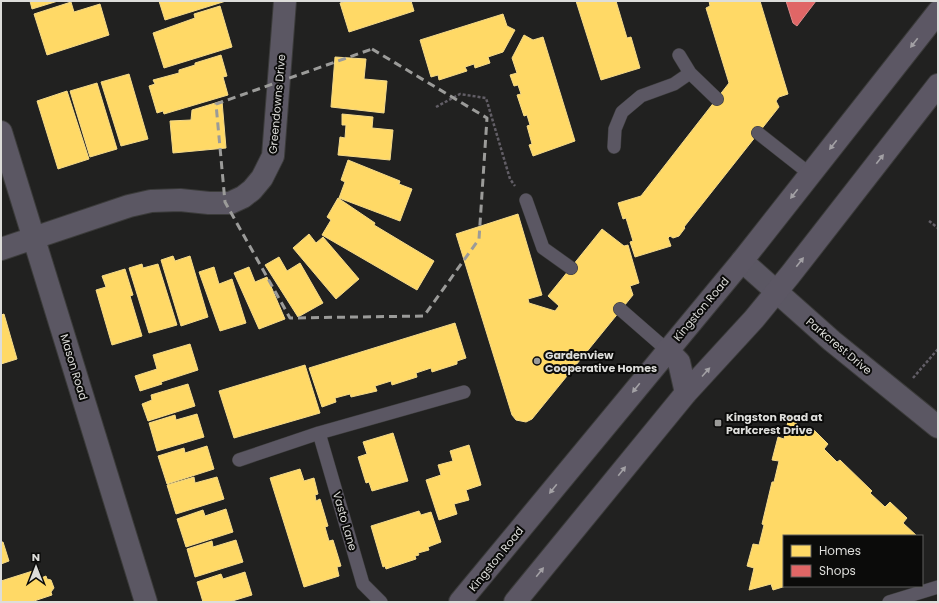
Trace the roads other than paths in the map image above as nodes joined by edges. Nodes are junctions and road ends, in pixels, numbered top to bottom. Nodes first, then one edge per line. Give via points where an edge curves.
1 (286, 1) edge
2 (938, 12) edge
3 (679, 55) dead end
4 (690, 73) junction
5 (938, 85) edge
6 (717, 99) dead end
7 (1, 132) edge
8 (758, 133) dead end
9 (614, 147) dead end
10 (810, 174) junction
11 (526, 200) road end
12 (34, 239) junction
13 (1, 249) edge
14 (742, 262) junction
15 (571, 268) dead end
16 (775, 292) junction
17 (620, 309) dead end
18 (667, 350) junction
19 (464, 392) dead end
20 (686, 393) junction
21 (938, 427) edge
22 (319, 433) junction
23 (239, 460) dead end
24 (938, 587) edge
25 (146, 602) edge
26 (381, 602) edge
27 (460, 602) edge
28 (515, 602) edge
29 (889, 602) edge

1 - 12 street, Greendowns Drive via 273,156 262,178 252,190 230,203 151,201
2 -> 10 main road, Kingston Road
3 - 4 lane
4 - 6 lane
4 - 9 lane via 674,84 641,96 622,112 615,128
16 -> 5 main road
7 - 12 street, Mason Road
8 - 10 lane
10 -> 14 main road, Kingston Road
11 - 15 lane via 543,248
12 - 13 street, Greendowns Drive
12 - 25 street, Mason Road
14 - 16 street, Parkcrest Drive
14 - 18 main road, Kingston Road
20 -> 16 main road via 754,319
16 - 21 street, Parkcrest Drive
17 - 18 lane
18 - 20 main road via 678,362
18 -> 27 main road, Kingston Road
19 - 22 lane
28 -> 20 main road
22 - 23 lane
22 - 26 lane, Vasto Lane via 363,584
24 - 29 lane

